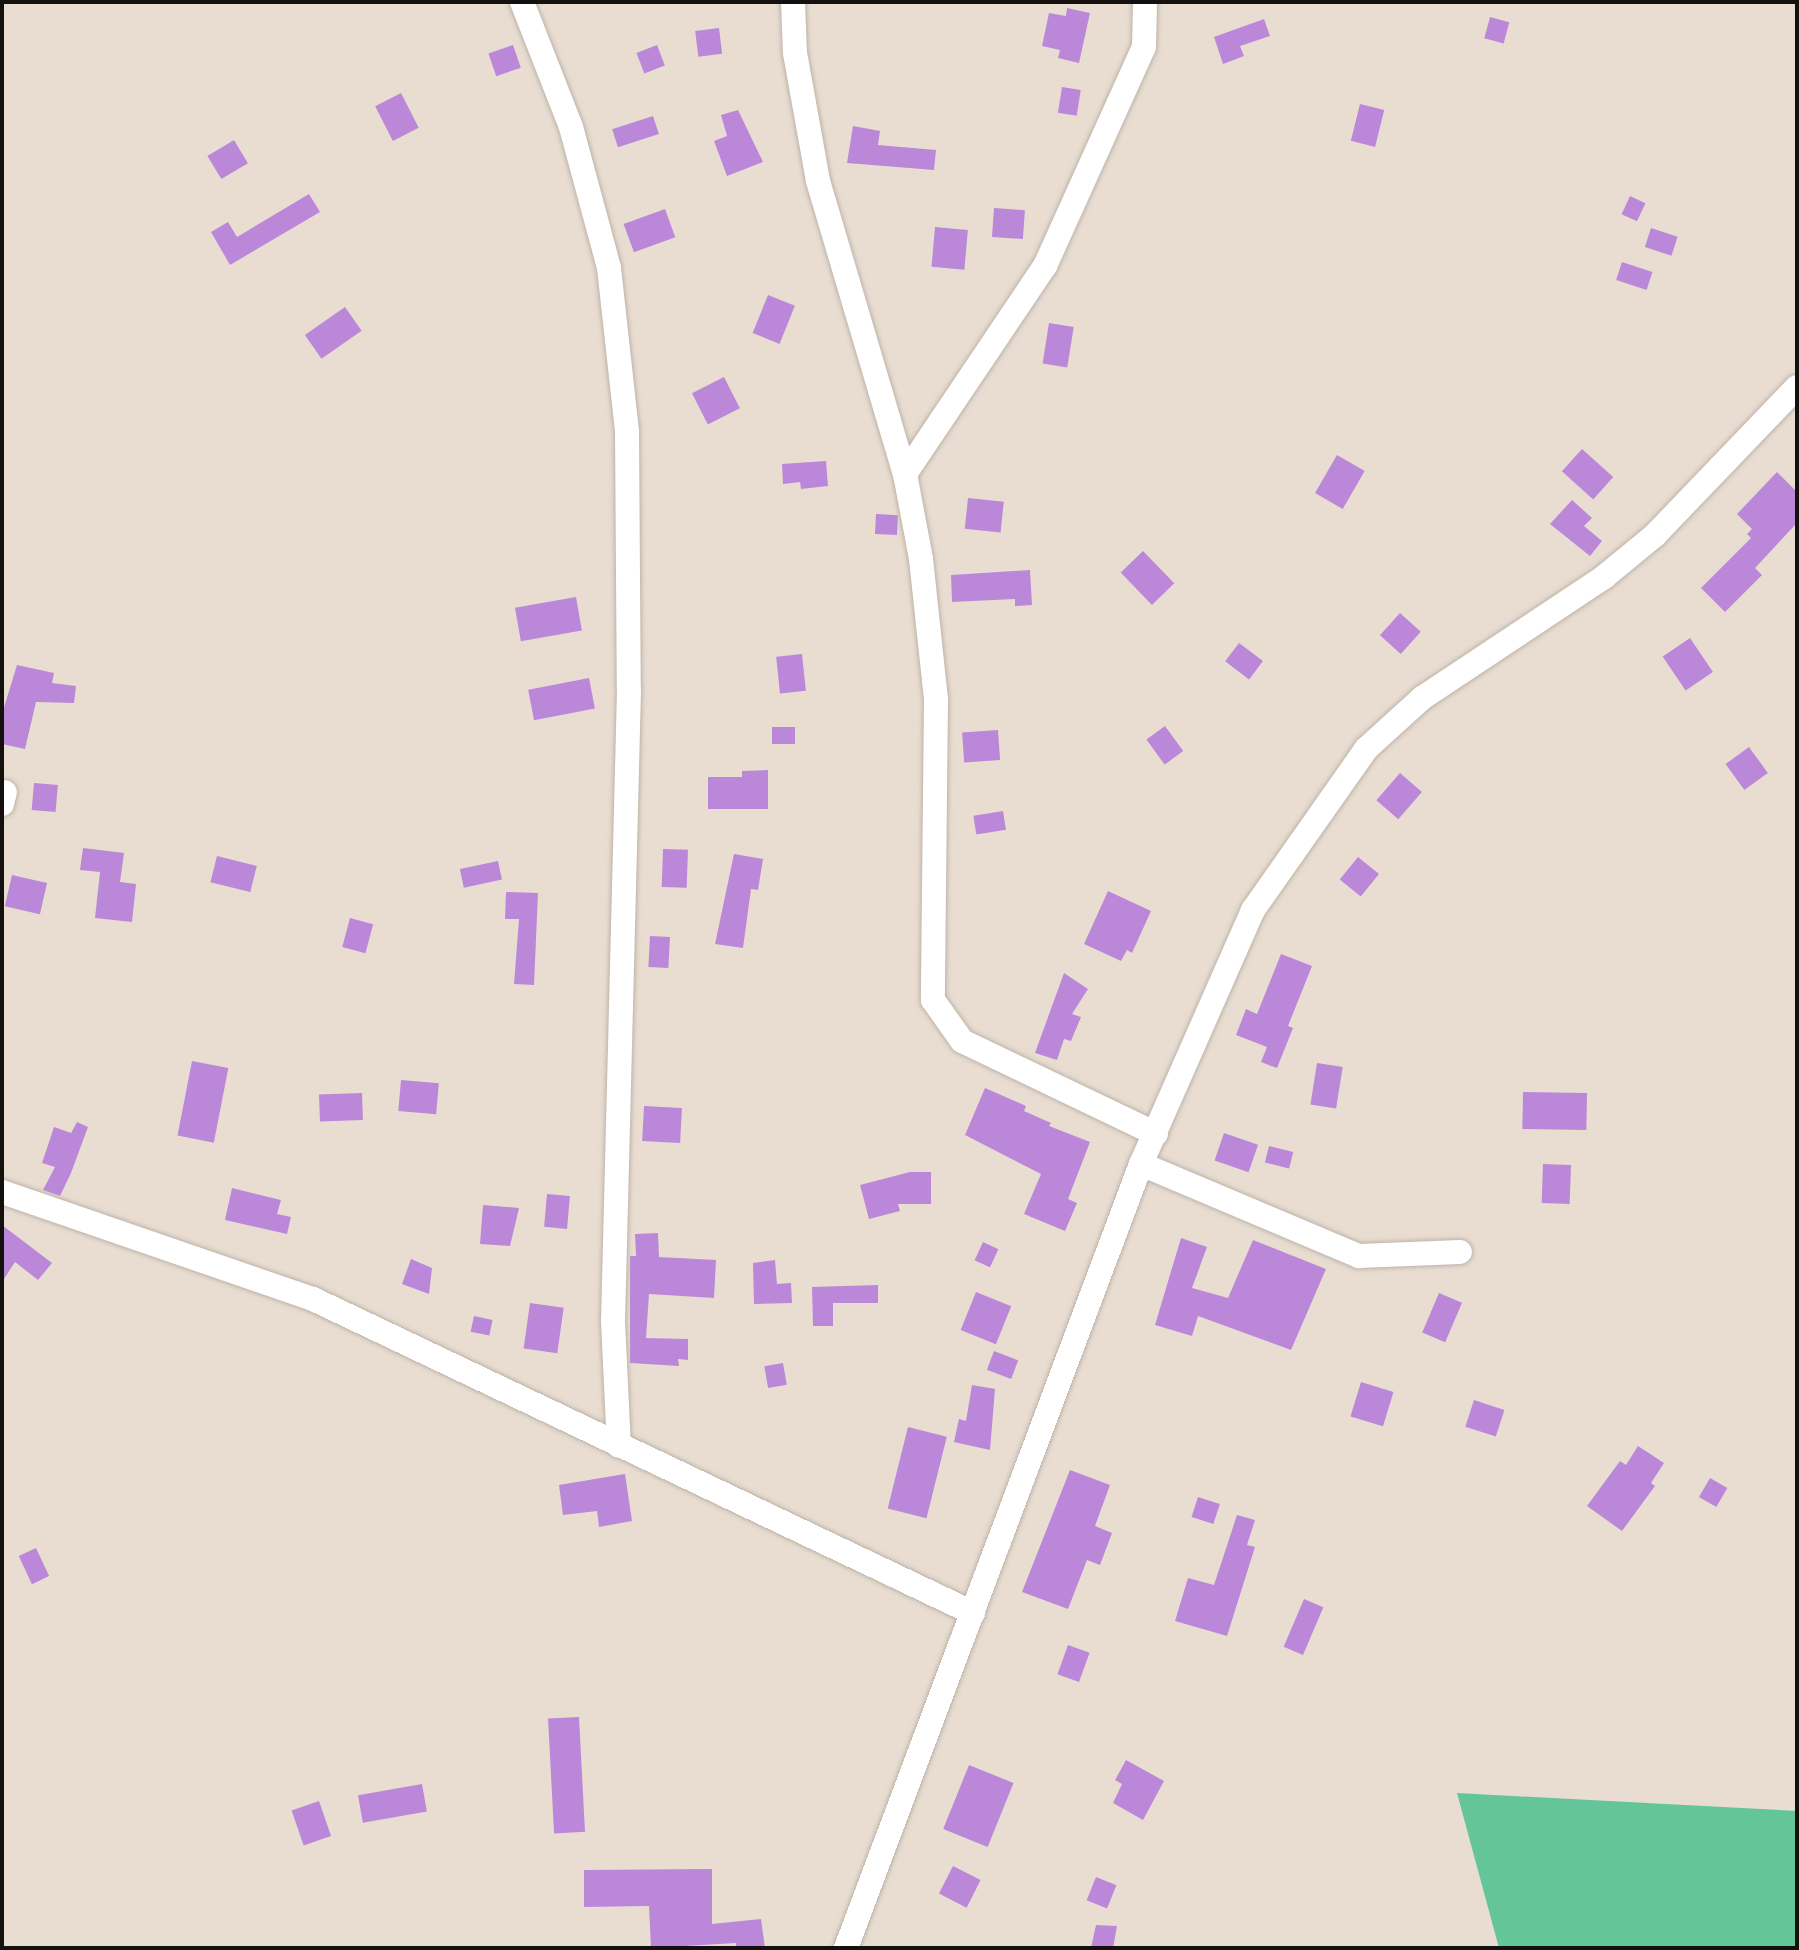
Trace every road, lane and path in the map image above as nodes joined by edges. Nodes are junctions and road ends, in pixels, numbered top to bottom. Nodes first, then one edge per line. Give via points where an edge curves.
1 (522, 2) edge
2 (793, 2) edge
3 (1145, 2) edge
4 (1797, 387) edge
5 (905, 474) junction
6 (1156, 1134) junction
7 (1141, 1164) junction
8 (2, 1192) edge
9 (1460, 1252) dead end
10 (619, 1446) junction
11 (973, 1613) junction
12 (846, 1948) edge

1 - 10 street via 571,127 609,268 627,431 629,690 613,1321
2 - 5 street via 795,53 818,181
3 - 5 street via 1144,47 1045,266
4 - 6 street via 1655,535 1604,577 1422,698 1366,749 1253,910
5 - 6 street via 921,559 936,699 933,1000 962,1041
6 - 7 street
7 - 9 street via 1359,1256
7 - 11 street
8 - 10 street via 313,1299
10 - 11 street
11 - 12 street

